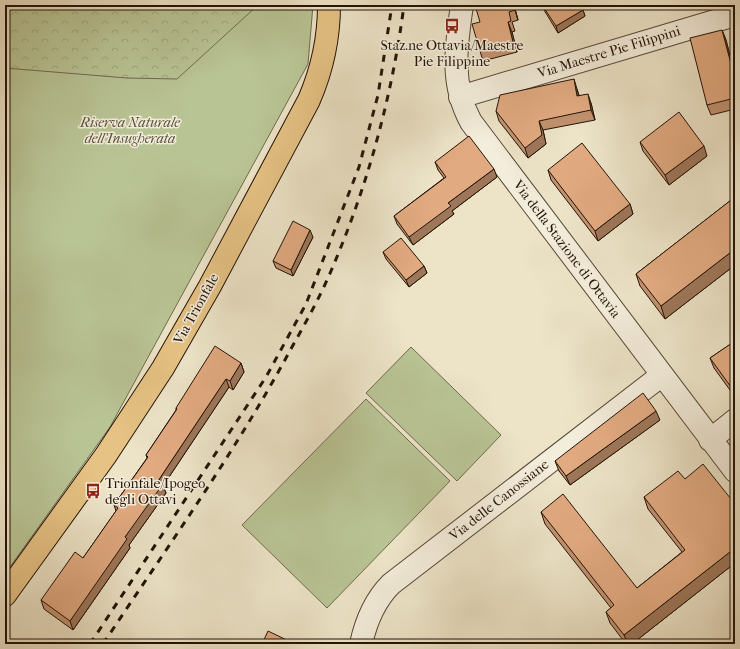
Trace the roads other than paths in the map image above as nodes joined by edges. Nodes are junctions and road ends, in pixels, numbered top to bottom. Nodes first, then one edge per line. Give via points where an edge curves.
1 (329, 5) edge
2 (462, 5) edge
3 (735, 15) edge
4 (460, 97) junction
5 (662, 375) junction
6 (735, 420) edge
7 (710, 440) junction
8 (735, 471) edge
9 (7, 594) edge
10 (361, 644) edge

1 - 9 main road, Via Trionfale via 322,60 309,100 210,286 128,424
2 - 4 street, Via della Stazione di Ottavia via 456,55
3 - 4 street, Via Maestre Pie Filippini
4 - 5 street, Via della Stazione di Ottavia via 471,122
5 - 7 street, Via della Stazione di Ottavia
5 - 10 street, Via delle Canossiane via 392,584 374,605
6 - 7 street
7 - 8 street, Via della Stazione di Ottavia

